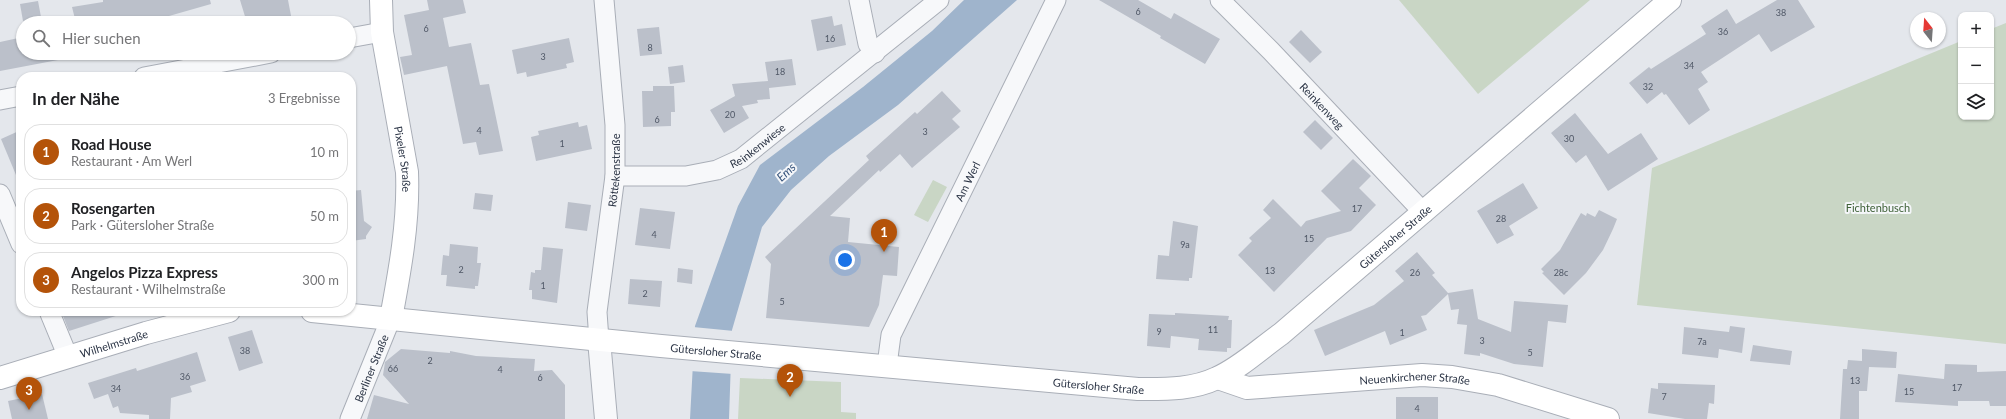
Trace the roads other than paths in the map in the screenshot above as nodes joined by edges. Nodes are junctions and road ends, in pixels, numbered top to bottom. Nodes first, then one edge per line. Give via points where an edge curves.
1 (381, 0) edge
2 (604, 0) edge
3 (859, 0) edge
4 (939, 0) edge
5 (1056, 0) edge
6 (1220, 0) edge
7 (1670, 0) edge
8 (382, 32) junction
9 (356, 37) edge
10 (875, 53) junction
11 (234, 60) edge
12 (170, 72) edge
13 (16, 97) edge
14 (0, 100) edge
15 (615, 176) junction
16 (0, 194) edge
17 (1424, 213) junction
18 (16, 232) edge
19 (356, 315) edge
20 (51, 316) edge
21 (210, 316) edge
22 (391, 318) junction
23 (599, 340) junction
24 (68, 357) junction
25 (887, 365) junction
26 (0, 378) edge
27 (1218, 378) junction
28 (350, 419) edge
29 (606, 419) edge
30 (1608, 419) edge

1 - 8 main road, Pixeler Straße
2 - 15 street, Röttekenstraße via 615,126
3 - 10 street via 868,44
4 - 10 street, Reinkenwiese
5 - 25 street, Am Werl via 891,335
6 - 17 street, Reinkenweg
7 - 17 main road, Gütersloher Straße
8 - 9 street
8 - 22 main road, Pixeler Straße via 408,184 404,245
10 - 15 street, Reinkenwiese via 741,159 717,170 686,176
11 - 12 street
13 - 14 street
15 - 23 street, Röttekenstraße via 597,312
16 - 18 street
17 - 27 main road, Gütersloher Straße via 1281,334
19 - 22 main road
20 - 24 street
21 - 24 main road, Wilhelmstraße
22 - 23 main road, Gütersloher Straße
22 - 28 street, Berliner Straße
23 - 25 main road, Gütersloher Straße
23 - 29 street
24 - 26 main road, Wilhelmstraße
25 - 27 main road, Gütersloher Straße via 1138,389 1176,389
27 - 30 main road, Neuenkirchener Straße via 1247,388 1422,375 1452,377 1498,385

